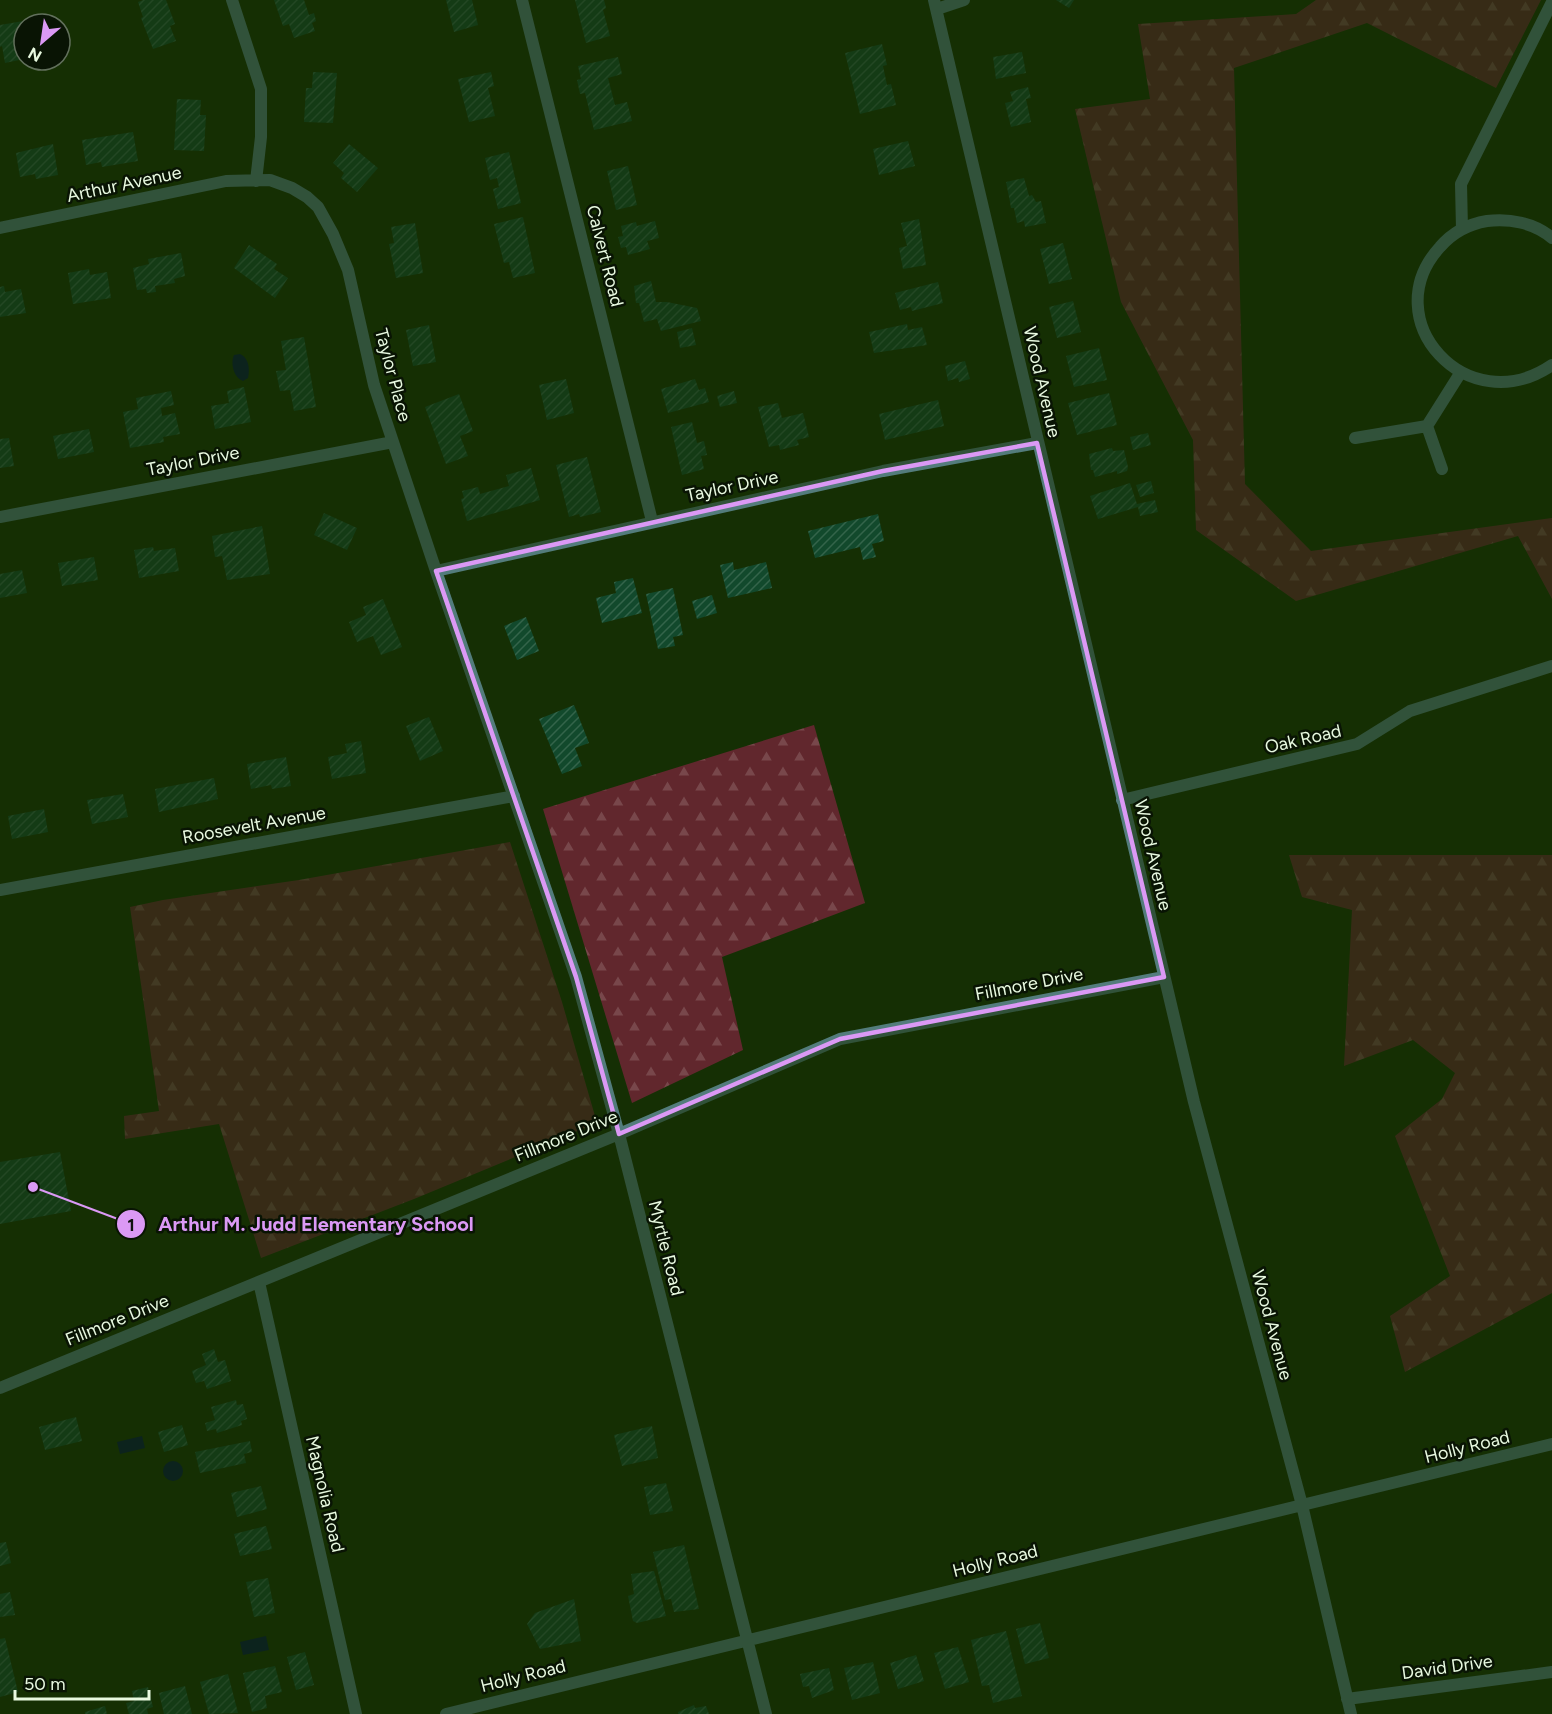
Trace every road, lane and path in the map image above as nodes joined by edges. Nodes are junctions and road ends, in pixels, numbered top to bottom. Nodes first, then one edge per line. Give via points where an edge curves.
1 (232, 0) edge
2 (522, 0) edge
3 (964, 0) edge
4 (1552, 2) edge
5 (935, 4) edge
6 (256, 181) junction
7 (0, 228) edge
8 (1462, 229) junction
9 (1552, 238) edge
10 (1552, 365) edge
11 (1461, 372) junction
12 (1427, 426) junction
13 (1355, 438) dead end
14 (393, 442) junction
15 (1037, 443) junction
16 (1442, 469) dead end
17 (0, 516) edge
18 (652, 521) junction
19 (436, 571) junction
20 (1552, 666) edge
21 (514, 796) junction
22 (1122, 800) junction
23 (0, 890) edge
24 (1164, 977) junction
25 (619, 1134) junction
26 (259, 1282) junction
27 (0, 1388) edge
28 (1552, 1444) edge
29 (1302, 1505) junction
30 (746, 1639) junction
31 (1552, 1672) edge
32 (1347, 1699) junction
33 (356, 1714) edge
34 (446, 1714) edge
35 (766, 1714) edge
36 (1351, 1714) edge

1 - 6 street via 261,89
2 - 18 street, Calvert Road
3 - 5 street
4 - 8 street via 1461,184
5 - 15 street, Wood Avenue
6 - 7 street, Arthur Avenue via 226,182
6 - 14 street, Taylor Place via 270,180 307,197 318,207 333,234 348,270
8 - 9 street via 1488,221 1515,221
8 - 11 street via 1434,253 1422,274 1419,305 1428,340 1439,355
10 - 11 street via 1540,374 1504,383 1486,382
11 - 12 street
12 - 13 street
12 - 16 street
14 - 17 street, Taylor Drive
14 - 19 street, Taylor Place
15 - 18 street, Taylor Drive
15 - 22 street, Wood Avenue
18 - 19 street, Taylor Drive
19 - 21 street, Taylor Place
20 - 22 street, Oak Road via 1410,711 1357,744
21 - 23 street, Roosevelt Avenue
21 - 25 street, Myrtle Road via 576,977
22 - 24 street, Wood Avenue
24 - 25 street, Fillmore Drive via 840,1039
24 - 29 street, Wood Avenue
25 - 26 street, Fillmore Drive
25 - 30 street, Myrtle Road
26 - 27 street, Fillmore Drive
26 - 33 street, Magnolia Road
28 - 29 street, Holly Road
29 - 30 street, Holly Road
29 - 32 street, Wood Avenue
30 - 34 street, Holly Road
30 - 35 street, Myrtle Road
31 - 32 street, David Drive
32 - 36 street, Wood Avenue

